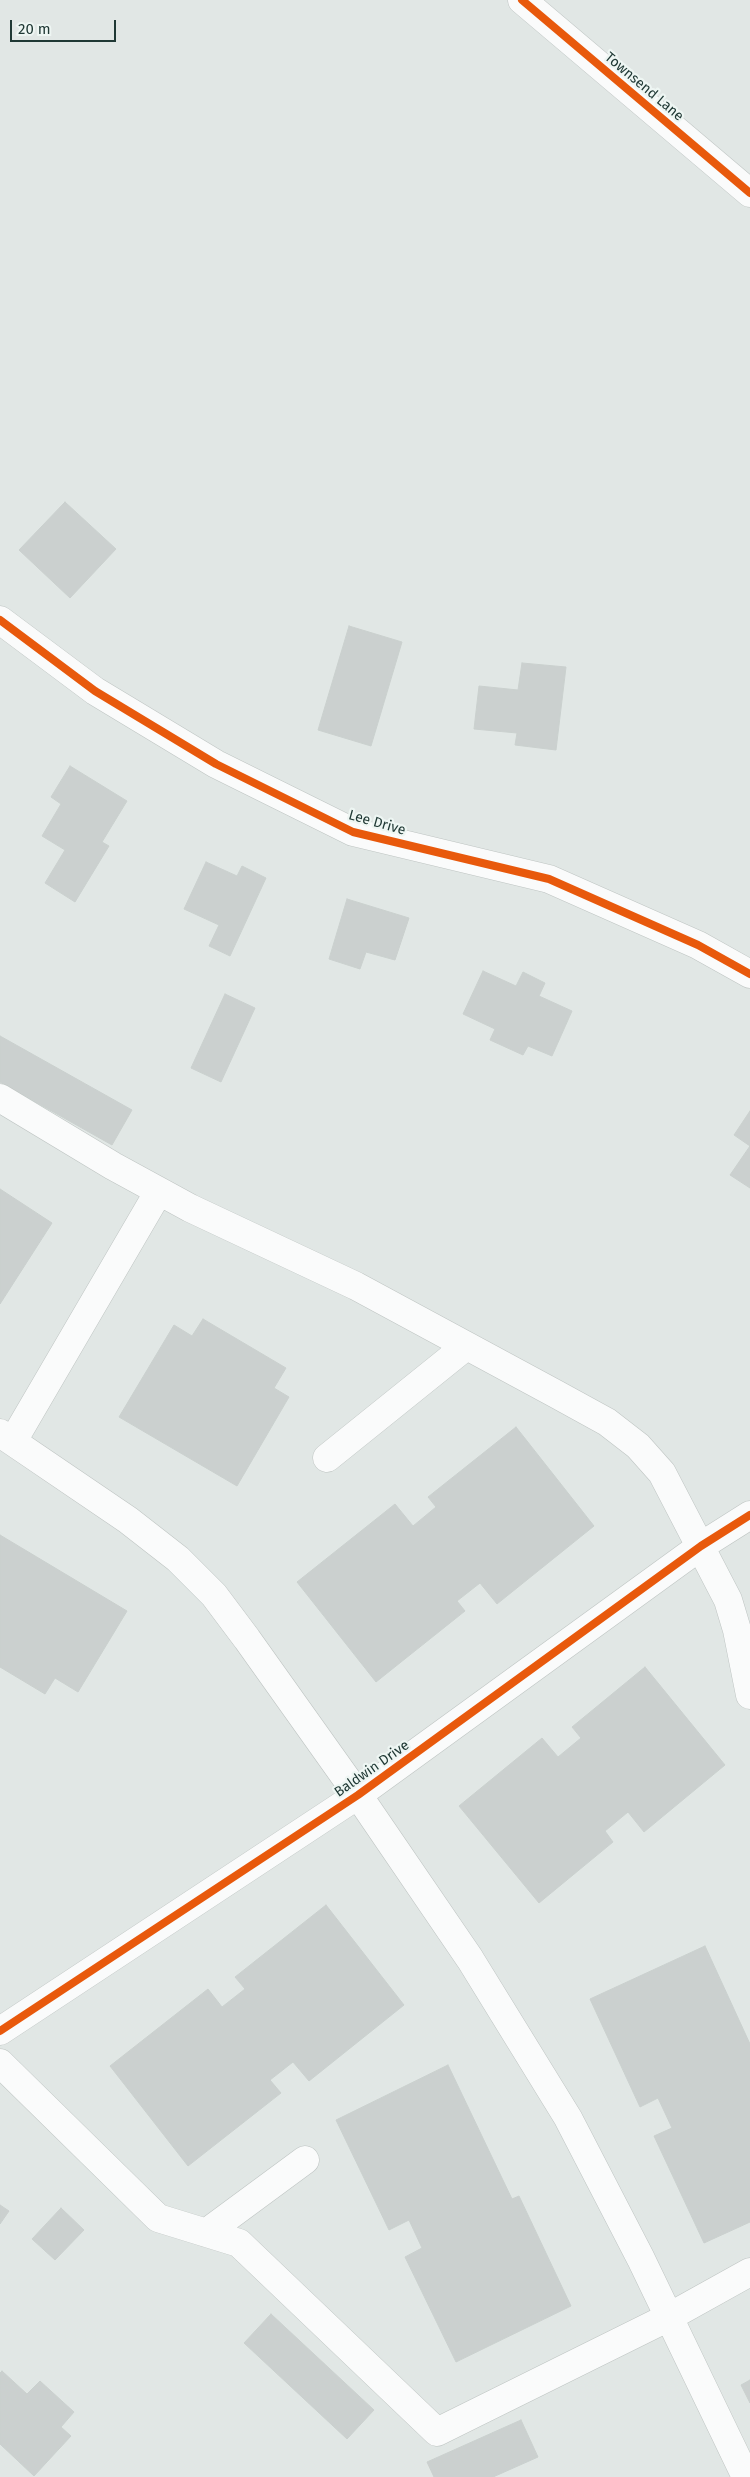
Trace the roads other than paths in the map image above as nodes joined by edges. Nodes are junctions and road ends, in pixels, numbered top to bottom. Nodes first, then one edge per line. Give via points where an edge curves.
1 (522, 0) edge
2 (750, 194) edge
3 (0, 620) edge
4 (750, 974) edge
5 (0, 1098) edge
6 (159, 1191) junction
7 (465, 1347) junction
8 (6, 1437) edge
9 (327, 1458) dead end
10 (750, 1515) edge
11 (701, 1546) junction
12 (750, 1695) edge
13 (358, 1795) junction
14 (0, 2031) edge
15 (0, 2063) edge
16 (305, 2160) dead end
17 (206, 2233) junction
18 (750, 2272) edge
19 (669, 2317) junction
20 (746, 2477) edge

1 - 2 street, Townsend Lane
3 - 4 street, Lee Drive via 95,691 208,760 353,832 549,879 698,945
5 - 6 street
6 - 7 street via 356,1286
6 - 8 street
7 - 9 street
7 - 11 street via 607,1422 638,1446 662,1473
8 - 13 street via 128,1520 178,1559 214,1595
10 - 11 street, Baldwin Drive
11 - 12 street via 728,1600
11 - 13 street, Baldwin Drive
13 - 14 street, Baldwin Drive
13 - 19 street via 470,1959 568,2118
15 - 17 street via 158,2218
16 - 17 street
17 - 19 street via 239,2243 437,2432
18 - 19 street
19 - 20 street

